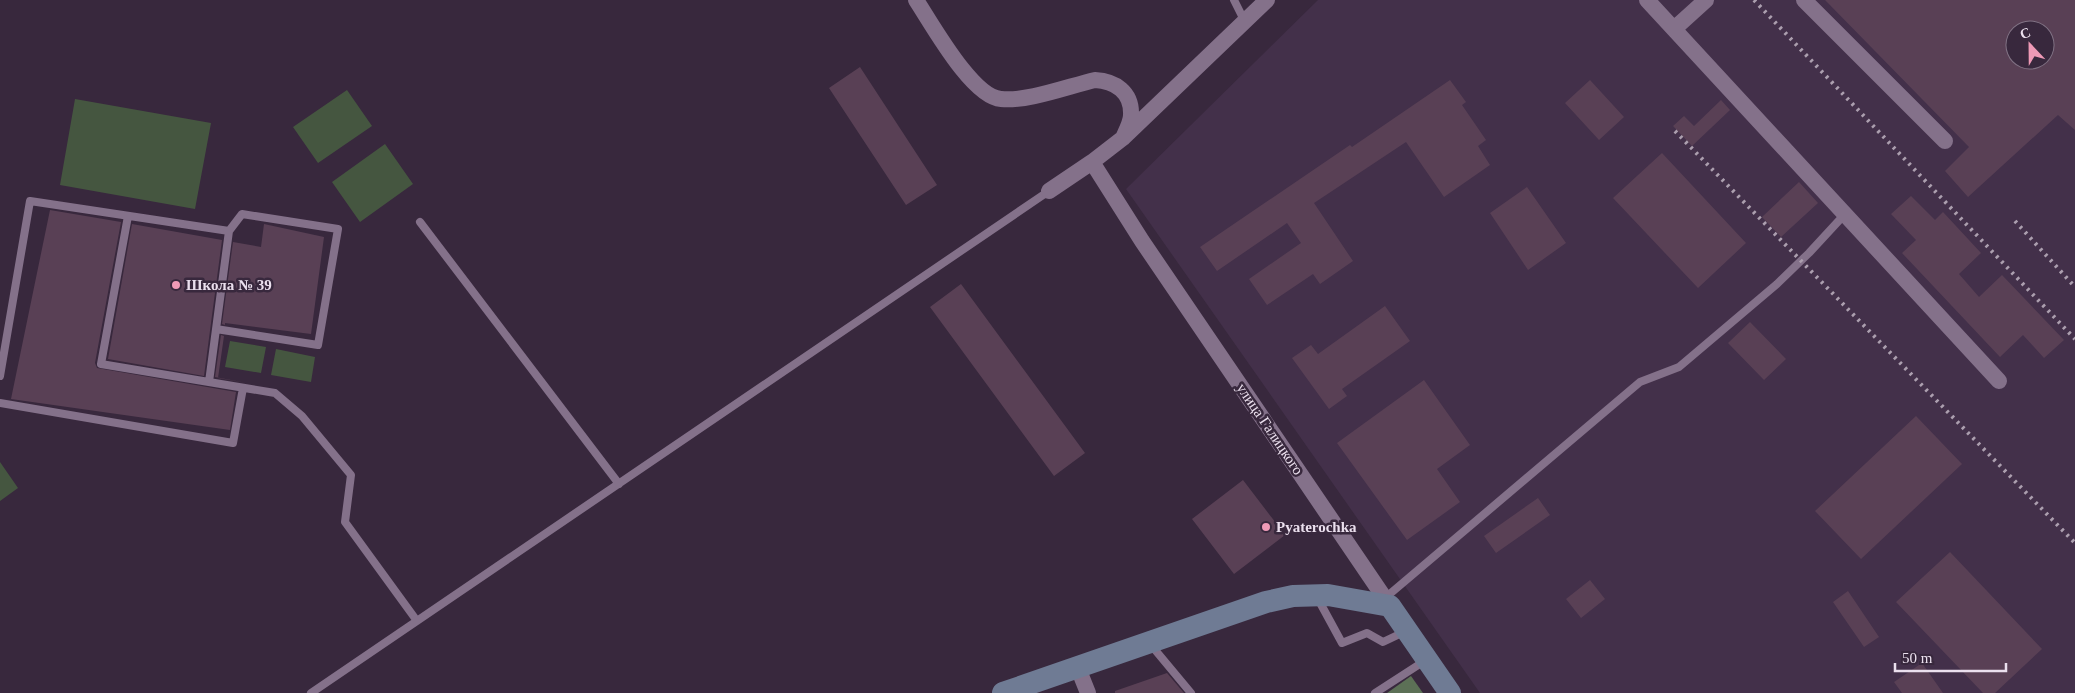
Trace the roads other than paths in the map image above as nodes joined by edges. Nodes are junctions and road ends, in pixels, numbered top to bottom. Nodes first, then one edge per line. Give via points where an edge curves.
1 (916, 0) edge
2 (1234, 0) edge
3 (1267, 0) edge
4 (1647, 0) edge
5 (1706, 0) edge
6 (1804, 0) edge
7 (1245, 22) junction
8 (1674, 29) junction
9 (1123, 138) junction
10 (1945, 140) dead end
11 (1092, 162) junction
12 (1049, 192) joint
13 (1845, 214) junction
14 (128, 216) junction
15 (420, 222) dead end
16 (229, 231) junction
17 (216, 329) junction
18 (0, 376) edge
19 (1999, 381) dead end
20 (209, 382) junction
21 (243, 388) junction
22 (0, 403) edge
23 (618, 484) junction
24 (1316, 595) junction
25 (1388, 602) junction
26 (417, 621) junction
27 (1407, 630) junction
28 (1150, 643) junction
29 (1427, 659) junction
30 (1078, 668) junction
31 (311, 693) edge
32 (1004, 693) edge
33 (1088, 693) edge
34 (1192, 693) edge
35 (1375, 693) edge
36 (1450, 693) edge

1 - 9 street via 974,85 986,94 1015,100 1095,80 1107,80 1118,86 1126,96 1132,116
2 - 7 lane
3 - 7 street
4 - 8 street
5 - 8 street
6 - 10 street
7 - 9 street
8 - 13 street
9 - 11 street
11 - 12 street
11 - 25 street, улица Галицкого via 1142,241
12 - 23 lane
13 - 19 street
13 - 25 lane via 1777,284 1679,367 1640,382
14 - 16 lane
14 - 18 lane via 30,201
14 - 20 lane via 101,364
15 - 23 lane
16 - 17 lane
16 - 17 lane via 242,214 338,229 318,345
17 - 20 lane
20 - 21 lane
21 - 22 lane via 232,443
21 - 26 lane via 275,393 302,416 351,475 345,522
23 - 26 lane
24 - 25 street
24 - 27 lane via 1342,643 1367,633 1383,642
24 - 28 street via 1266,602
25 - 27 street, улица Галицкого
26 - 31 lane
27 - 29 street, улица Галицкого
28 - 30 street
28 - 34 lane
29 - 35 lane
29 - 36 street, улица Галицкого
30 - 32 street
30 - 33 street

